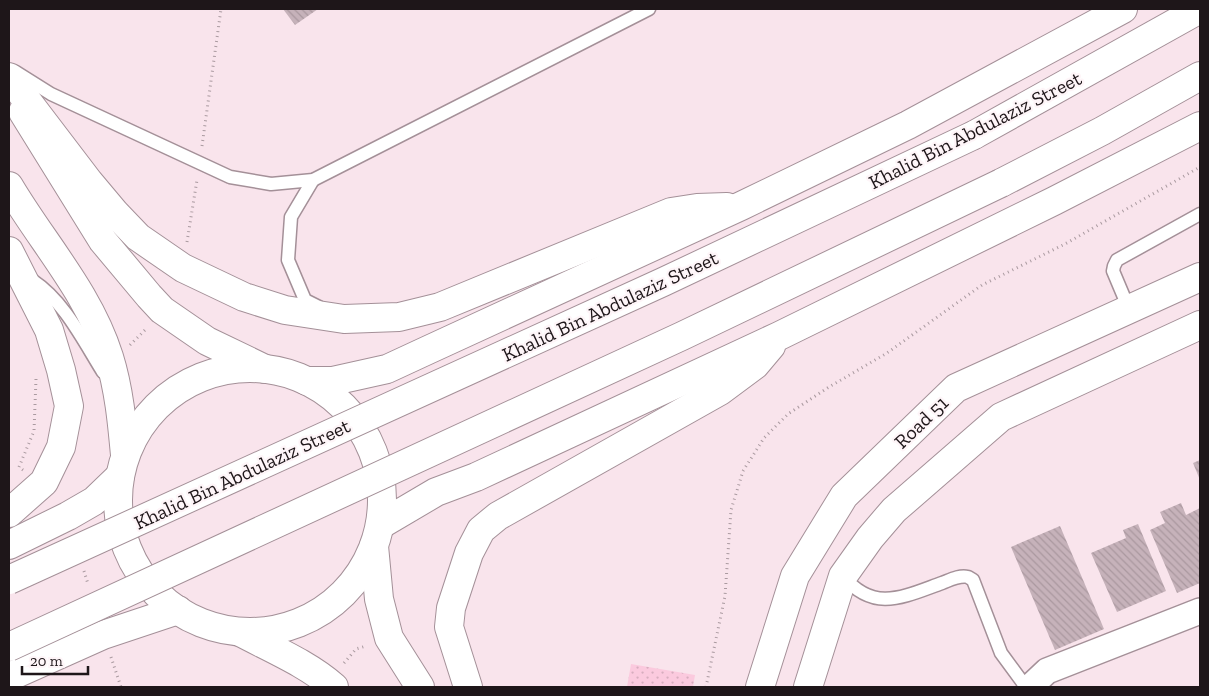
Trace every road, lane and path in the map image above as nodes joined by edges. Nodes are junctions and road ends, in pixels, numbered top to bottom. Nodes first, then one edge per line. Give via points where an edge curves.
1 (220, 9) edge
2 (649, 9) edge
3 (1123, 9) edge
4 (1200, 9) edge
5 (9, 67) edge
6 (1200, 76) edge
7 (9, 77) edge
8 (9, 89) edge
9 (1200, 126) edge
10 (200, 164) junction
11 (1200, 167) edge
12 (313, 180) junction
13 (9, 186) edge
14 (741, 206) junction
15 (1200, 214) edge
16 (13, 263) edge
17 (183, 268) junction
18 (1200, 277) edge
19 (1129, 309) junction
20 (344, 320) junction
21 (1104, 321) junction
22 (1200, 325) edge
23 (779, 336) junction
24 (1122, 360) junction
25 (265, 369) junction
26 (308, 381) junction
27 (119, 396) junction
28 (123, 466) junction
29 (9, 512) edge
30 (377, 536) junction
31 (9, 545) edge
32 (843, 576) junction
33 (9, 580) edge
34 (178, 610) junction
35 (1200, 611) edge
36 (239, 631) junction
37 (9, 647) edge
38 (9, 677) edge
39 (334, 687) edge
40 (420, 687) edge
41 (468, 687) edge
42 (706, 687) edge
43 (760, 687) edge
44 (808, 687) edge
45 (1026, 687) edge
46 (1030, 687) edge

1 - 10 path
2 - 12 lane
3 - 14 main road via 908,125
4 - 33 main road, Khalid Bin Abdulaziz Street, bridge via 974,135 645,290
5 - 10 lane via 50,94
6 - 37 main road, bridge via 1000,183 682,336
7 - 17 main road via 115,213 138,236
8 - 25 main road via 103,241 149,296 162,310 206,341
9 - 23 main road
10 - 12 lane via 230,178 271,184
10 - 17 path
11 - 42 path via 1065,244 982,285 887,353 788,414 764,438 743,471 731,510 725,596
12 - 20 lane via 291,218 288,260 305,300
13 - 27 main road via 91,312 109,356
14 - 20 main road via 671,212 440,307 400,317
14 - 26 main road via 387,369 333,381
15 - 19 lane via 1117,260 1113,271
16 - 27 lane via 63,310
16 - 29 main road via 49,330 68,406 61,447 44,482
17 - 20 main road via 252,300 285,310
18 - 19 main road, Road 51
19 - 21 main road, Road 51
21 - 24 main road
21 - 43 main road, Road 51 via 956,388 844,496 795,576
22 - 24 main road
23 - 30 main road via 476,477 436,492
23 - 41 main road via 755,365 720,391 523,501 481,530 469,553 451,608 449,627
24 - 32 main road via 1001,417 894,510
25 - 26 main road
25 - 28 main road via 221,371 180,388 147,417 135,435
26 - 30 main road via 343,406 369,440 382,482 383,504
27 - 28 main road
28 - 31 main road via 94,501
28 - 34 main road via 118,498 124,542 145,580
30 - 36 main road via 365,566 353,583 321,612 282,628
30 - 40 main road via 379,599 388,638
32 - 44 main road
32 - 45 lane via 869,596 890,600 957,577 973,580 1002,652
34 - 36 main road via 218,628
34 - 38 main road via 103,635
35 - 46 street via 1047,671
36 - 39 main road

